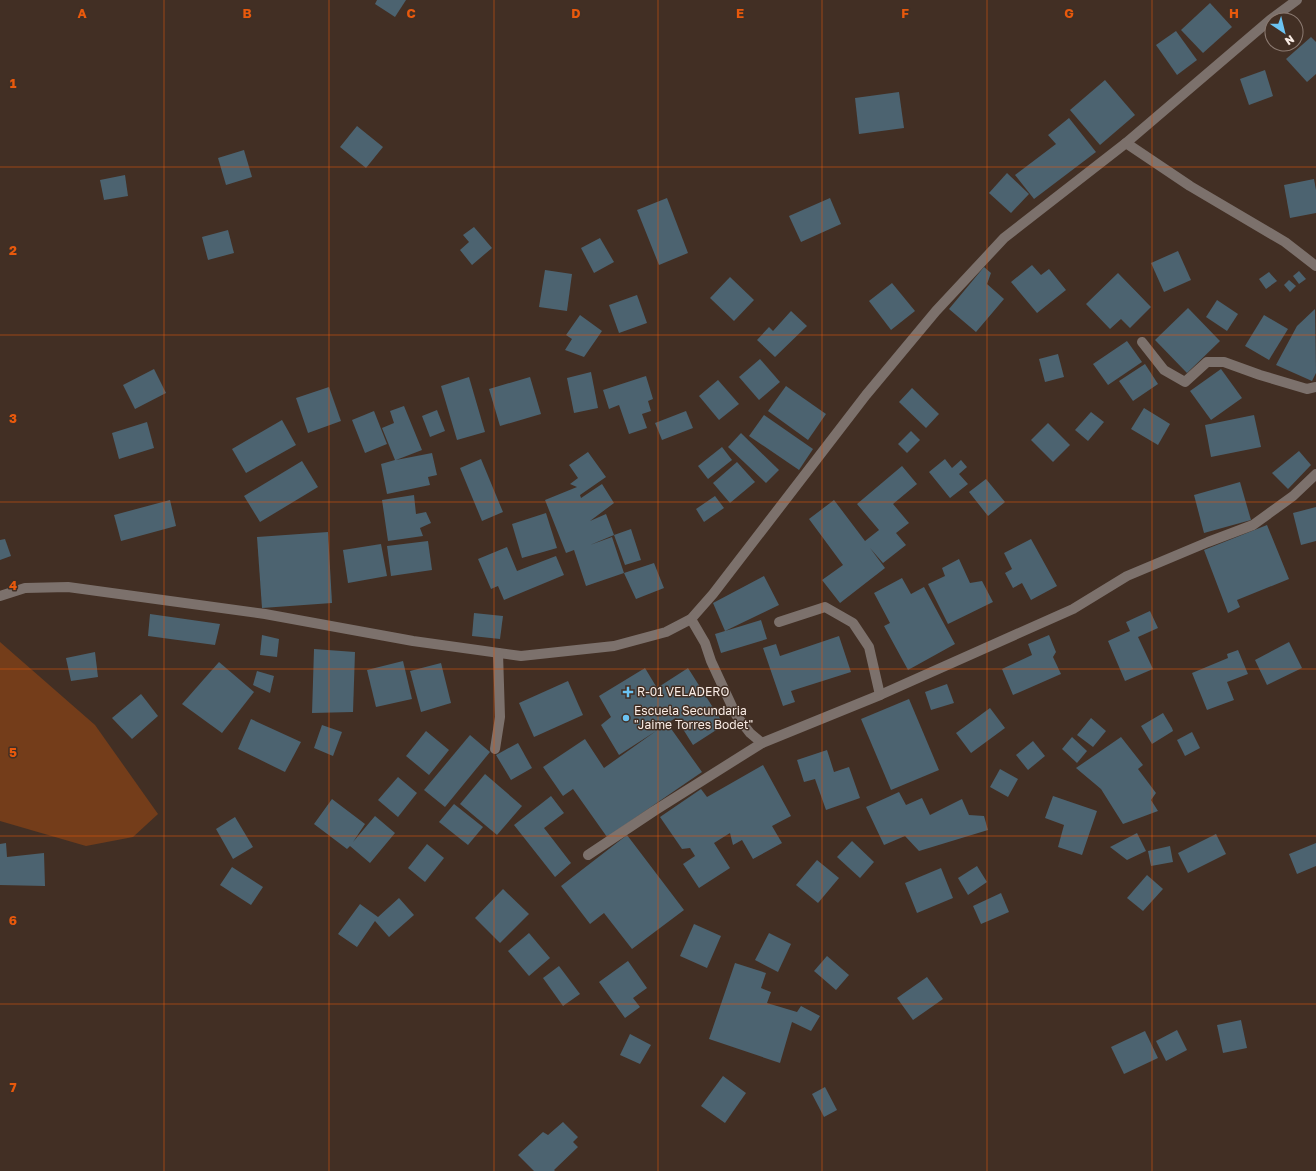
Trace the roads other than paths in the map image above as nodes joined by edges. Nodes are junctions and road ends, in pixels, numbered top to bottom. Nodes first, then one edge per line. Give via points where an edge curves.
1 (1297, 0) edge
2 (1126, 143) junction
3 (1316, 266) edge
4 (1142, 342) dead end
5 (1316, 387) edge
6 (1316, 474) edge
7 (0, 596) edge
8 (691, 619) junction
9 (779, 622) dead end
10 (498, 652) junction
11 (880, 695) junction
12 (762, 743) junction
13 (495, 749) dead end
14 (588, 855) dead end

1 - 2 street
2 - 3 street via 1190,186 1285,242
2 - 8 street via 1004,238 936,311 866,395 747,551
4 - 5 street via 1164,370 1185,382 1207,362 1224,362 1307,389
6 - 11 street via 1293,496 1253,525 1127,576 1073,609
7 - 10 street via 25,588 68,587 265,614 413,641
8 - 10 street via 666,632 614,646 521,656
8 - 12 street via 705,643 736,715
9 - 11 street via 825,607 853,623 869,647
10 - 13 street via 500,717
11 - 12 street
12 - 14 street

